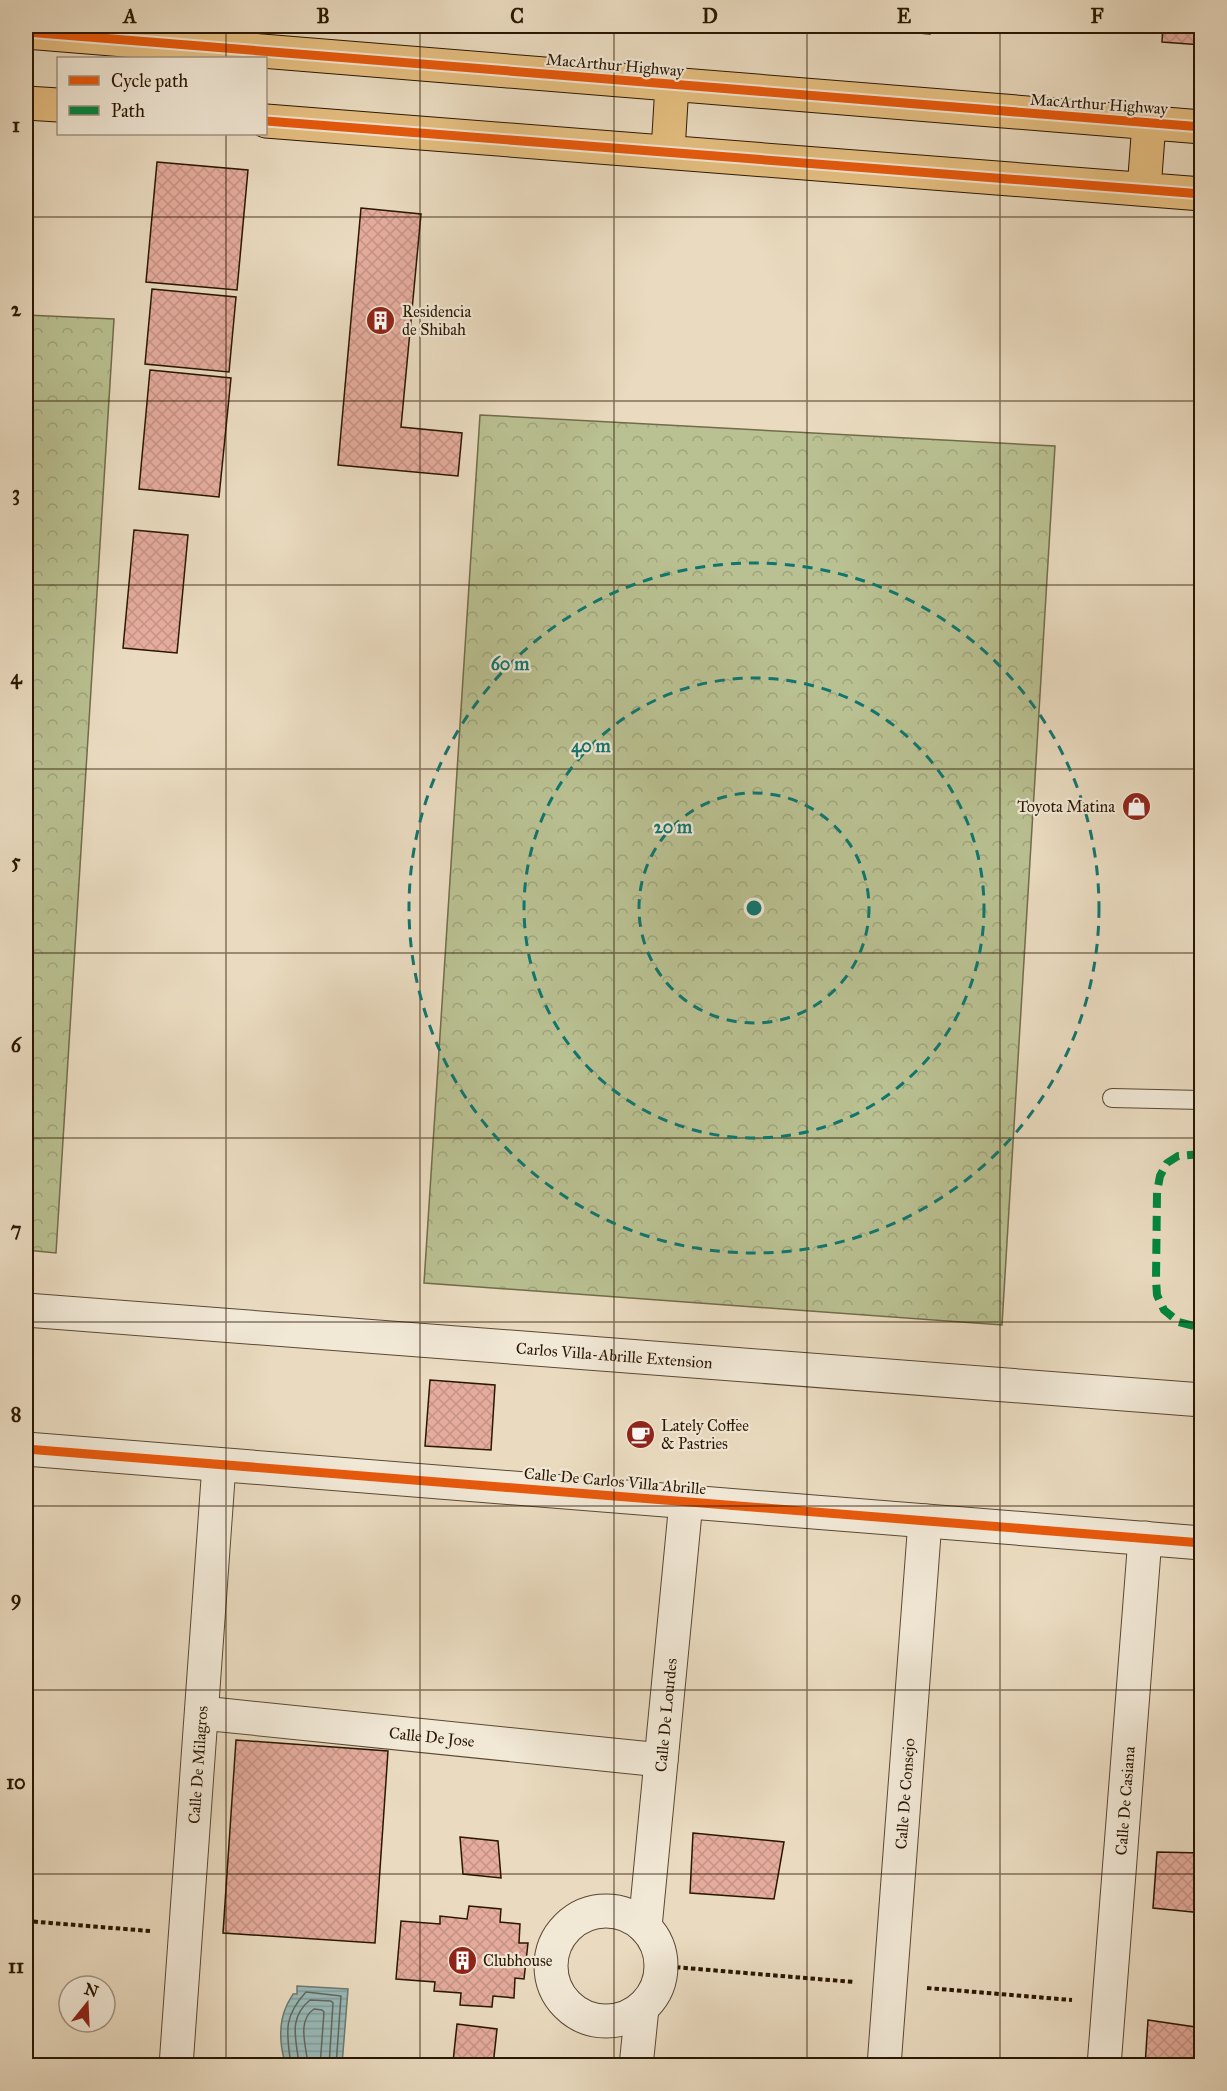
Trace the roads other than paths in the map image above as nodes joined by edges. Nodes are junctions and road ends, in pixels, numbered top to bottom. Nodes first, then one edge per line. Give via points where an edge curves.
1 (26, 32) edge
2 (672, 85) junction
3 (26, 103) edge
4 (57, 105) edge
5 (267, 121) edge
6 (1149, 123) junction
7 (1202, 127) edge
8 (668, 151) junction
9 (1144, 189) junction
10 (1202, 194) edge
11 (1112, 1098) dead end
12 (1202, 1100) edge
13 (26, 1310) edge
14 (1202, 1400) edge
15 (26, 1449) edge
16 (219, 1465) junction
17 (686, 1502) junction
18 (925, 1521) junction
19 (1145, 1538) junction
20 (1202, 1543) edge
21 (202, 1713) junction
22 (661, 1760) junction
23 (645, 1927) junction
24 (642, 2008) junction
25 (176, 2066) edge
26 (636, 2066) edge
27 (884, 2066) edge
28 (1104, 2066) edge

1 - 2 main road, MacArthur Highway
2 - 6 main road, MacArthur Highway
2 - 8 main road
3 - 4 main road
5 - 8 main road
6 - 7 main road, MacArthur Highway
6 - 9 main road
8 - 9 main road
9 - 10 main road
11 - 12 lane
13 - 14 street, Carlos Villa-Abrille Extension
15 - 16 street, Calle De Carlos Villa Abrille
16 - 17 street, Calle De Carlos Villa Abrille
16 - 21 street, Calle De Milagros
17 - 18 street, Calle De Carlos Villa Abrille
17 - 22 street, Calle De Lourdes
18 - 19 street, Calle De Carlos Villa Abrille
18 - 27 street, Calle De Consejo
19 - 20 street, Calle De Carlos Villa Abrille
19 - 28 street, Calle De Casiana
21 - 22 street, Calle De Jose
21 - 25 street, Calle De Milagros
22 - 23 street, Calle De Lourdes
23 - 24 street via 657,1945 661,1966 659,1982
23 - 24 street via 615,1912 597,1911 581,1916 557,1939 550,1972 564,2003 578,2014 610,2021
24 - 26 street

